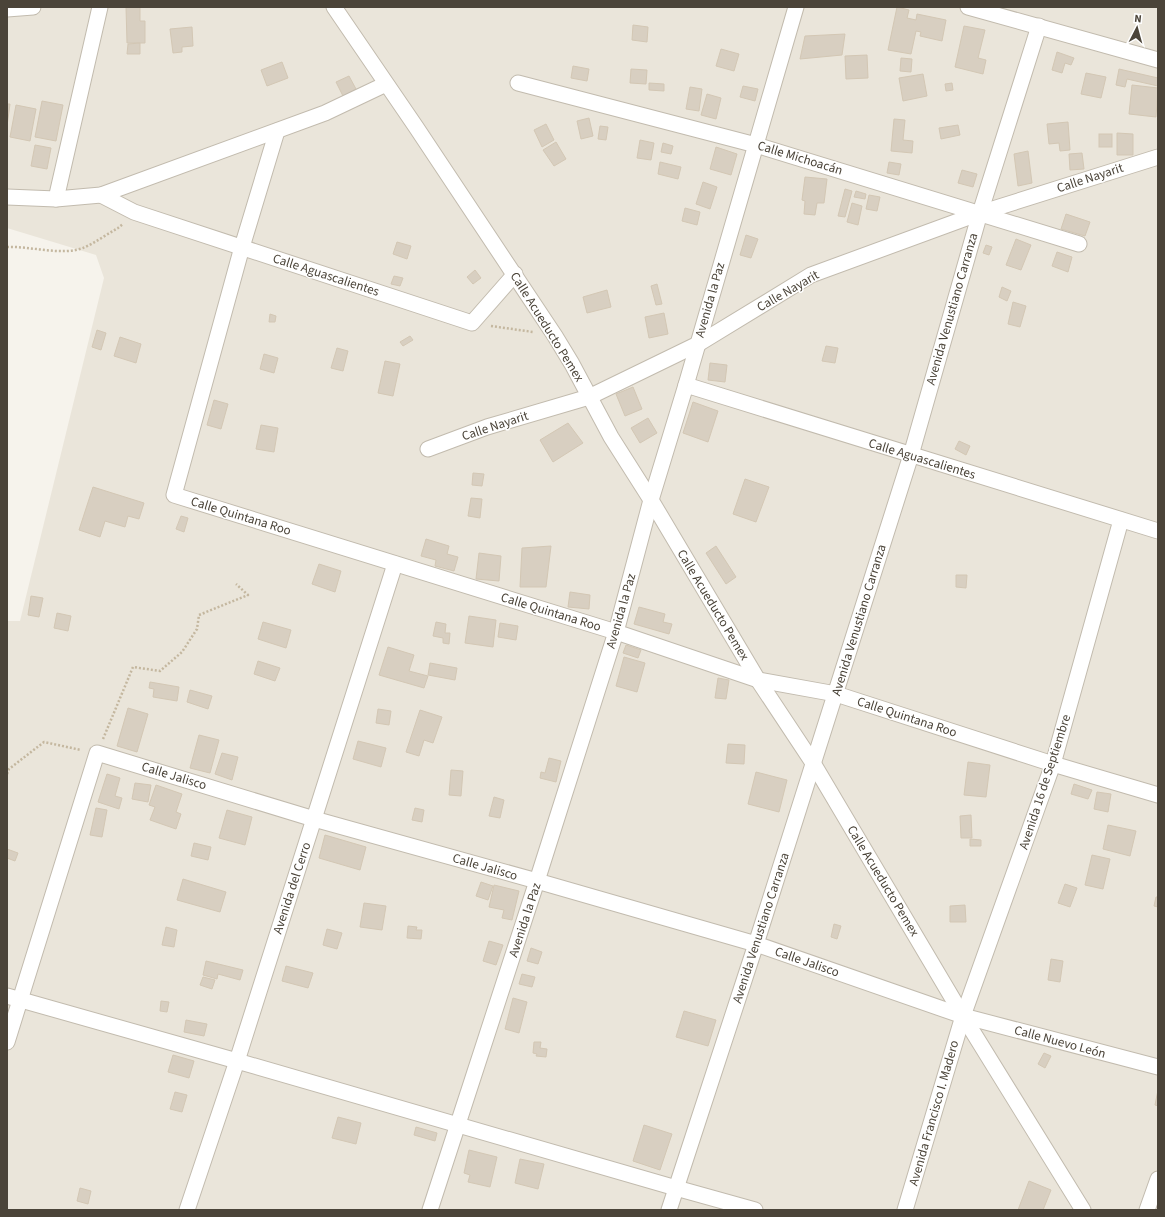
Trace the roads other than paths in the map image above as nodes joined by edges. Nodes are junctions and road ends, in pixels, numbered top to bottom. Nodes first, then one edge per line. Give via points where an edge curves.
1 (33, 7) edge
2 (100, 7) edge
3 (334, 7) edge
4 (796, 7) edge
5 (968, 7) edge
6 (7, 9) edge
7 (1039, 26) junction
8 (1158, 60) edge
9 (518, 83) dead end
10 (386, 84) junction
11 (276, 131) junction
12 (756, 144) junction
13 (1158, 157) edge
14 (101, 195) junction
15 (7, 197) edge
16 (56, 198) junction
17 (980, 213) junction
18 (1078, 244) dead end
19 (242, 247) junction
20 (515, 274) junction
21 (698, 344) junction
22 (686, 385) junction
23 (588, 397) junction
24 (428, 448) dead end
25 (911, 455) junction
26 (651, 500) junction
27 (1120, 520) junction
28 (1158, 531) edge
29 (395, 564) junction
30 (616, 632) junction
31 (758, 680) junction
32 (836, 694) junction
33 (813, 764) junction
34 (1053, 764) junction
35 (1158, 795) edge
36 (314, 819) junction
37 (537, 881) junction
38 (756, 944) junction
39 (14, 998) edge
40 (963, 1016) junction
41 (7, 1042) edge
42 (237, 1061) junction
43 (1158, 1067) edge
44 (459, 1125) junction
45 (1158, 1179) edge
46 (676, 1188) junction
47 (187, 1210) edge
48 (430, 1210) edge
49 (669, 1210) edge
50 (755, 1210) edge
51 (905, 1210) edge
52 (1083, 1210) edge
53 (1147, 1210) edge

1 - 6 street
2 - 16 street
3 - 10 street, Calle Acueducto Pemex
4 - 12 street, Avenida la Paz
5 - 7 street
7 - 8 street
7 - 17 street, Avenida Venustiano Carranza
9 - 12 street, Calle Michoacán
10 - 11 street
10 - 20 street, Calle Acueducto Pemex
11 - 14 street
11 - 19 street
12 - 17 street, Calle Michoacán
12 - 21 street, Avenida la Paz
13 - 17 street, Calle Nayarit
14 - 16 street
14 - 19 street, Calle Aguascalientes via 134,212
15 - 16 street
17 - 18 street, Calle Michoacán
17 - 21 street, Calle Nayarit via 811,275
17 - 25 street, Avenida Venustiano Carranza
19 - 20 street, Calle Aguascalientes via 472,323
19 - 29 street, Calle Quintana Roo via 174,495
20 - 23 street, Calle Acueducto Pemex via 572,364
21 - 22 street, Avenida la Paz
21 - 23 street, Calle Nayarit
22 - 25 street, Calle Aguascalientes
22 - 26 street, Avenida la Paz
23 - 24 street, Calle Nayarit via 487,427
23 - 26 street, Calle Acueducto Pemex
25 - 27 street, Calle Aguascalientes
25 - 32 street, Avenida Venustiano Carranza
26 - 30 street, Avenida la Paz
26 - 31 street, Calle Acueducto Pemex
27 - 28 street, Calle Aguascalientes
27 - 34 street, Avenida 16 de Septiembre
29 - 30 street, Calle Quintana Roo
29 - 36 street, Avenida del Cerro
30 - 31 street, Calle Quintana Roo
30 - 37 street, Avenida la Paz
31 - 32 street, Calle Quintana Roo
31 - 33 street, Calle Acueducto Pemex
32 - 33 street, Avenida Venustiano Carranza
32 - 34 street, Calle Quintana Roo
33 - 38 street, Avenida Venustiano Carranza
33 - 40 street, Calle Acueducto Pemex
34 - 35 street, Calle Quintana Roo
34 - 40 street, Avenida 16 de Septiembre
36 - 37 street, Calle Jalisco
36 - 39 street, Calle Jalisco via 97,753
36 - 42 street, Avenida del Cerro
37 - 38 street, Calle Jalisco
37 - 44 street, Avenida la Paz
38 - 40 street, Calle Jalisco
38 - 46 street, Avenida Venustiano Carranza
39 - 41 street
39 - 42 street
40 - 43 street, Calle Nuevo León
40 - 51 street, Avenida Francisco I. Madero
40 - 52 street, Calle Acueducto Pemex
42 - 44 street
42 - 47 street, Avenida del Cerro
44 - 46 street
44 - 48 street, Avenida la Paz
45 - 53 street
46 - 49 street, Avenida Venustiano Carranza
46 - 50 street

